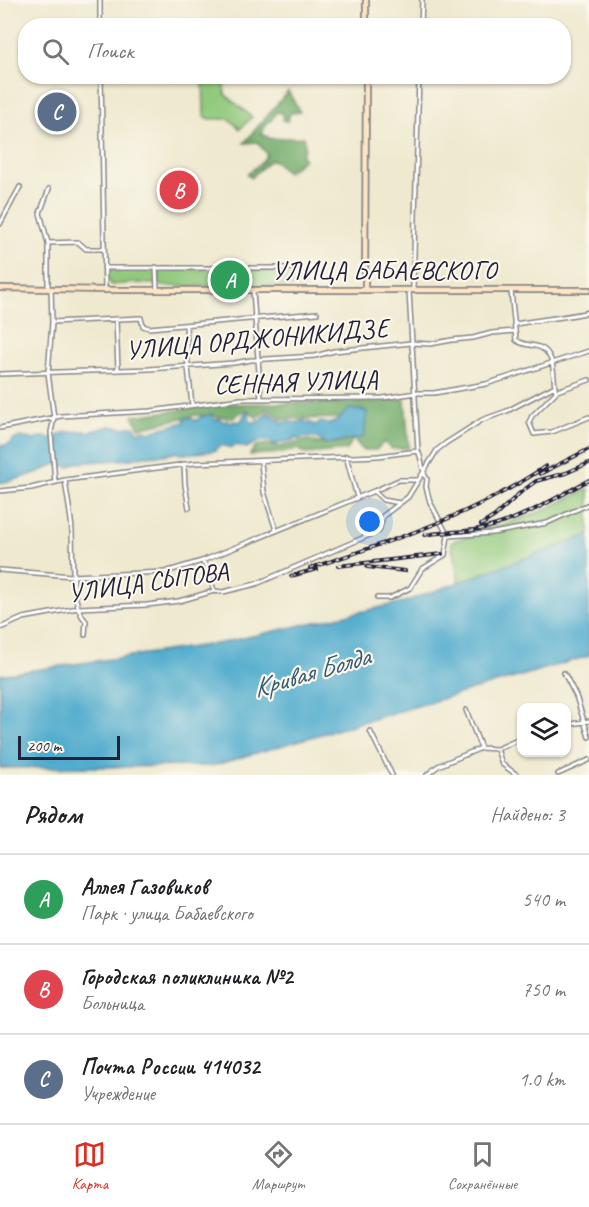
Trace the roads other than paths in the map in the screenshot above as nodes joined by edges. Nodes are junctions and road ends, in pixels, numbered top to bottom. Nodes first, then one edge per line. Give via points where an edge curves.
1 (100, 0) edge
2 (366, 0) edge
3 (422, 0) edge
4 (100, 18) edge
5 (366, 18) edge
6 (421, 18) edge
7 (101, 84) edge
8 (366, 84) edge
9 (419, 84) edge
10 (20, 187) dead end
11 (49, 189) dead end
12 (0, 224) edge
13 (48, 243) junction
14 (103, 249) junction
15 (156, 267) junction
16 (104, 268) junction
17 (295, 268) dead end
18 (0, 288) edge
19 (49, 289) junction
20 (157, 289) junction
21 (253, 289) junction
22 (411, 289) junction
23 (511, 289) junction
24 (105, 290) junction
25 (364, 290) junction
26 (589, 290) edge
27 (589, 312) edge
28 (316, 313) dead end
29 (116, 319) junction
30 (254, 319) junction
31 (51, 322) junction
32 (515, 324) junction
33 (186, 325) junction
34 (515, 331) junction
35 (411, 343) junction
36 (589, 351) edge
37 (258, 360) junction
38 (552, 362) junction
39 (188, 367) junction
40 (118, 370) junction
41 (48, 373) junction
42 (0, 374) edge
43 (589, 380) edge
44 (555, 386) junction
45 (556, 392) junction
46 (416, 393) junction
47 (261, 399) junction
48 (192, 405) junction
49 (589, 417) edge
50 (54, 418) junction
51 (0, 428) edge
52 (418, 451) junction
53 (346, 456) junction
54 (261, 462) junction
55 (184, 464) junction
56 (423, 472) junction
57 (65, 480) junction
58 (418, 480) junction
59 (55, 482) junction
60 (0, 491) edge
61 (374, 491) junction
62 (357, 497) junction
63 (400, 503) junction
64 (589, 504) edge
65 (189, 508) dead end
66 (277, 531) junction
67 (448, 536) junction
68 (202, 561) junction
69 (0, 570) edge
70 (72, 576) junction
71 (214, 591) junction
72 (377, 598) dead end
73 (78, 608) junction
74 (0, 628) edge
75 (85, 635) dead end
76 (564, 673) dead end
77 (466, 710) dead end
78 (587, 721) edge
79 (571, 724) edge
80 (370, 731) dead end
81 (589, 737) edge
82 (517, 740) edge
83 (481, 748) junction
84 (497, 749) junction
85 (589, 760) edge
86 (558, 774) edge
87 (392, 775) edge
88 (427, 775) edge
89 (517, 775) edge

1 - 4 street
2 - 5 main road
3 - 6 street
7 - 14 street
8 - 25 main road
9 - 22 street
10 - 12 street
11 - 13 street via 40,213
13 - 14 street via 78,242 86,249
13 - 19 street
14 - 16 street
15 - 16 street
15 - 17 street
15 - 20 street
16 - 24 street
18 - 19 main road, УЛИЦА БАБАЕВСКОГО
19 - 24 main road, УЛИЦА БАБАЕВСКОГО
19 - 31 street
20 - 21 main road, УЛИЦА БАБАЕВСКОГО
20 - 24 main road, УЛИЦА БАБАЕВСКОГО
21 - 25 main road, УЛИЦА БАБАЕВСКОГО
21 - 30 street
22 - 23 main road, УЛИЦА БАБАЕВСКОГО
22 - 25 main road, УЛИЦА БАБАЕВСКОГО
22 - 35 street
23 - 26 main road, УЛИЦА БАБАЕВСКОГО
23 - 32 street
27 - 32 street
28 - 30 street
29 - 31 street
29 - 33 street via 141,318 143,326 149,328
29 - 40 street
30 - 33 street
30 - 37 street
31 - 41 street
32 - 34 street
33 - 39 street
34 - 35 street, УЛИЦА ОРДЖОНИКИДЗЕ via 430,344
34 - 38 street via 516,340 545,350
35 - 37 street, УЛИЦА ОРДЖОНИКИДЗЕ
35 - 46 street
36 - 38 street, СЕННАЯ УЛИЦА
37 - 39 street, УЛИЦА ОРДЖОНИКИДЗЕ
37 - 47 street
38 - 44 street
38 - 46 street, СЕННАЯ УЛИЦА via 459,390
39 - 40 street, УЛИЦА ОРДЖОНИКИДЗЕ
39 - 48 street
40 - 41 street, УЛИЦА ОРДЖОНИКИДЗЕ
41 - 42 street, УЛИЦА ОРДЖОНИКИДЗЕ
41 - 50 street
43 - 45 street
44 - 45 street
44 - 56 street, УЛИЦА СЫТОВА via 482,420 446,443
45 - 49 street via 532,416 529,422 534,434 552,432
46 - 47 street, СЕННАЯ УЛИЦА via 383,398
46 - 52 street
47 - 48 street, СЕННАЯ УЛИЦА
48 - 50 street, СЕННАЯ УЛИЦА
50 - 51 street, СЕННАЯ УЛИЦА
50 - 59 street via 51,432
52 - 53 street
52 - 56 street
53 - 54 street
53 - 62 street
54 - 55 street
54 - 66 street via 264,492
55 - 57 street
55 - 65 street
56 - 58 street, УЛИЦА СЫТОВА
56 - 67 street via 430,502
57 - 59 street
57 - 70 street via 72,529
58 - 61 street via 399,480
58 - 63 street, УЛИЦА СЫТОВА
59 - 60 street
61 - 62 street
61 - 63 street via 383,500
62 - 66 street
63 - 71 street, УЛИЦА СЫТОВА via 383,516 379,531 256,584
64 - 67 street via 548,523
66 - 68 street
67 - 72 street via 445,555 422,569 410,588 390,598
68 - 70 street via 165,572
68 - 71 street
69 - 70 street
70 - 73 street
71 - 73 street, УЛИЦА СЫТОВА via 179,601
73 - 74 street, УЛИЦА СЫТОВА via 23,618
73 - 75 street via 86,621
76 - 78 street
77 - 83 street
78 - 79 street
78 - 81 street
80 - 87 street
82 - 84 street
83 - 84 street
83 - 88 street via 438,766
84 - 89 street via 502,764
85 - 86 street

